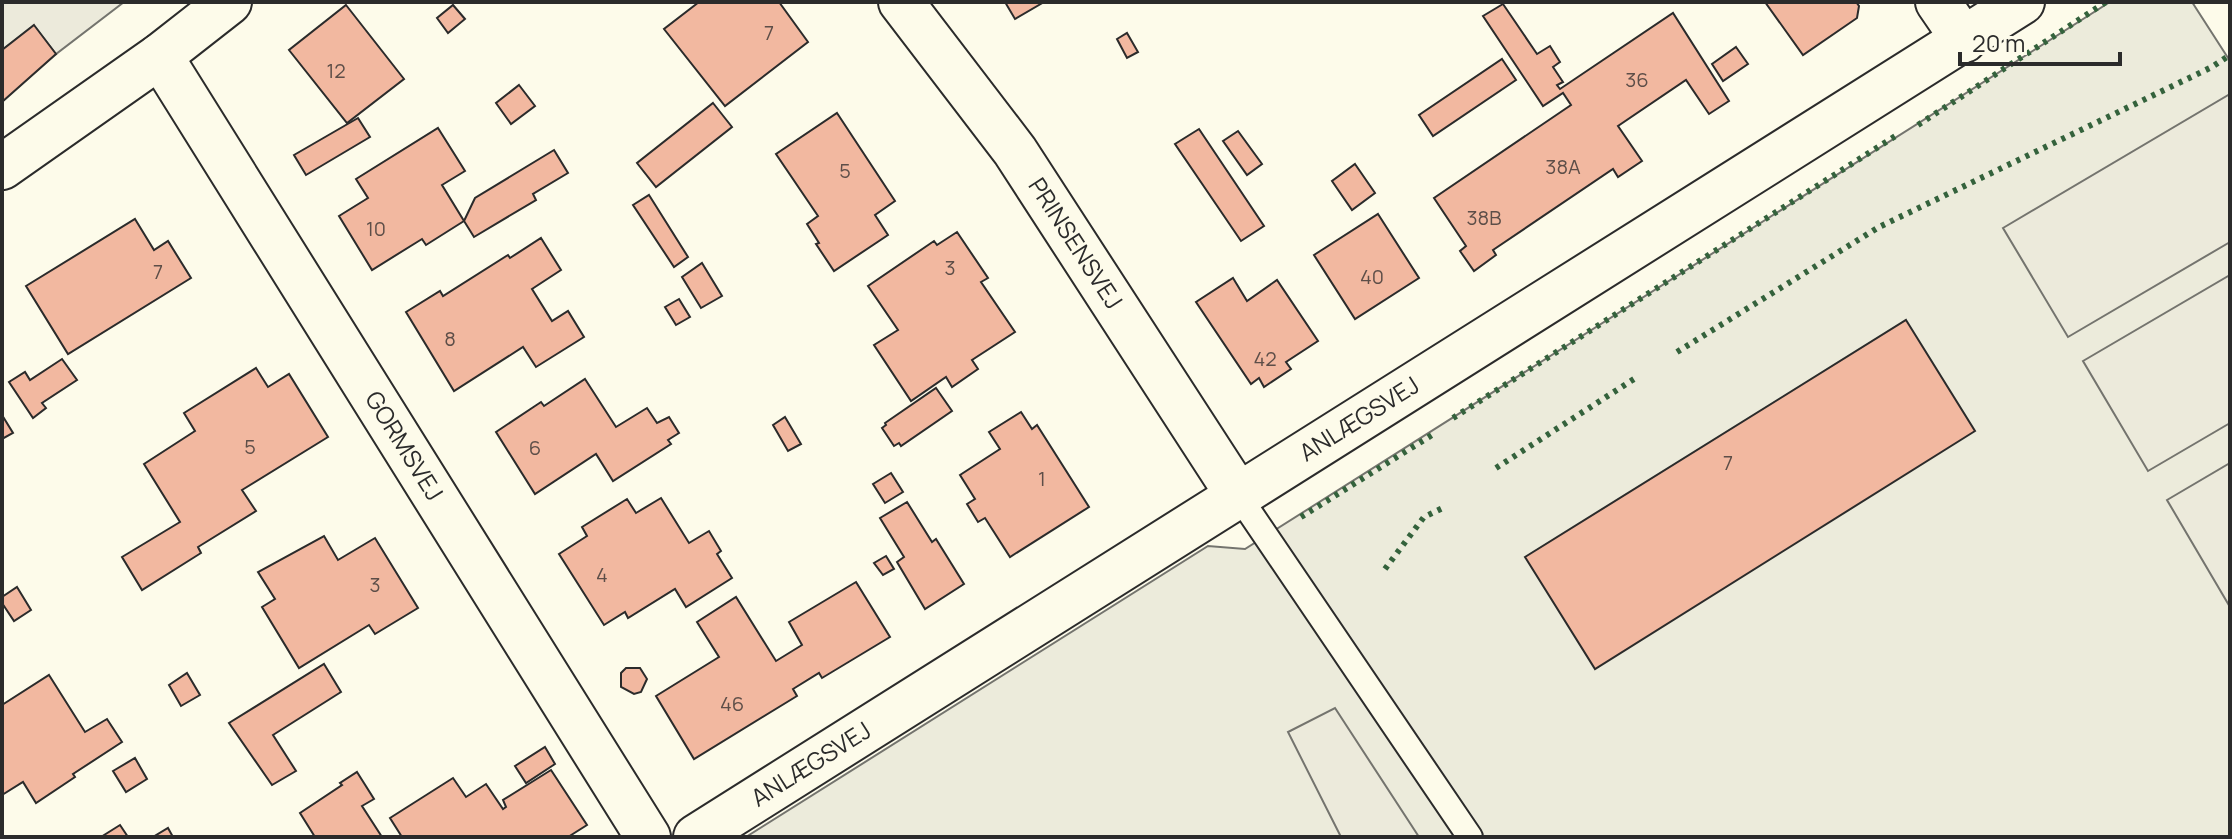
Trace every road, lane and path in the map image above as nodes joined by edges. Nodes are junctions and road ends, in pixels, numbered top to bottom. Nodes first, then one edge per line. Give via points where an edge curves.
1 (229, 2) edge
2 (901, 2) edge
3 (1938, 2) edge
4 (2022, 2) edge
5 (1964, 40) junction
6 (160, 56) junction
7 (2, 167) edge
8 (1238, 495) junction
9 (648, 837) edge
10 (696, 837) edge
11 (1470, 837) edge

1 - 6 street
2 - 8 street, PRINSENSVEJ via 1015,151
3 - 5 street
4 - 5 street, ANLÆGSVEJ
5 - 8 street, ANLÆGSVEJ
6 - 7 street
6 - 9 street, GORMSVEJ
8 - 10 street, ANLÆGSVEJ
8 - 11 lane

